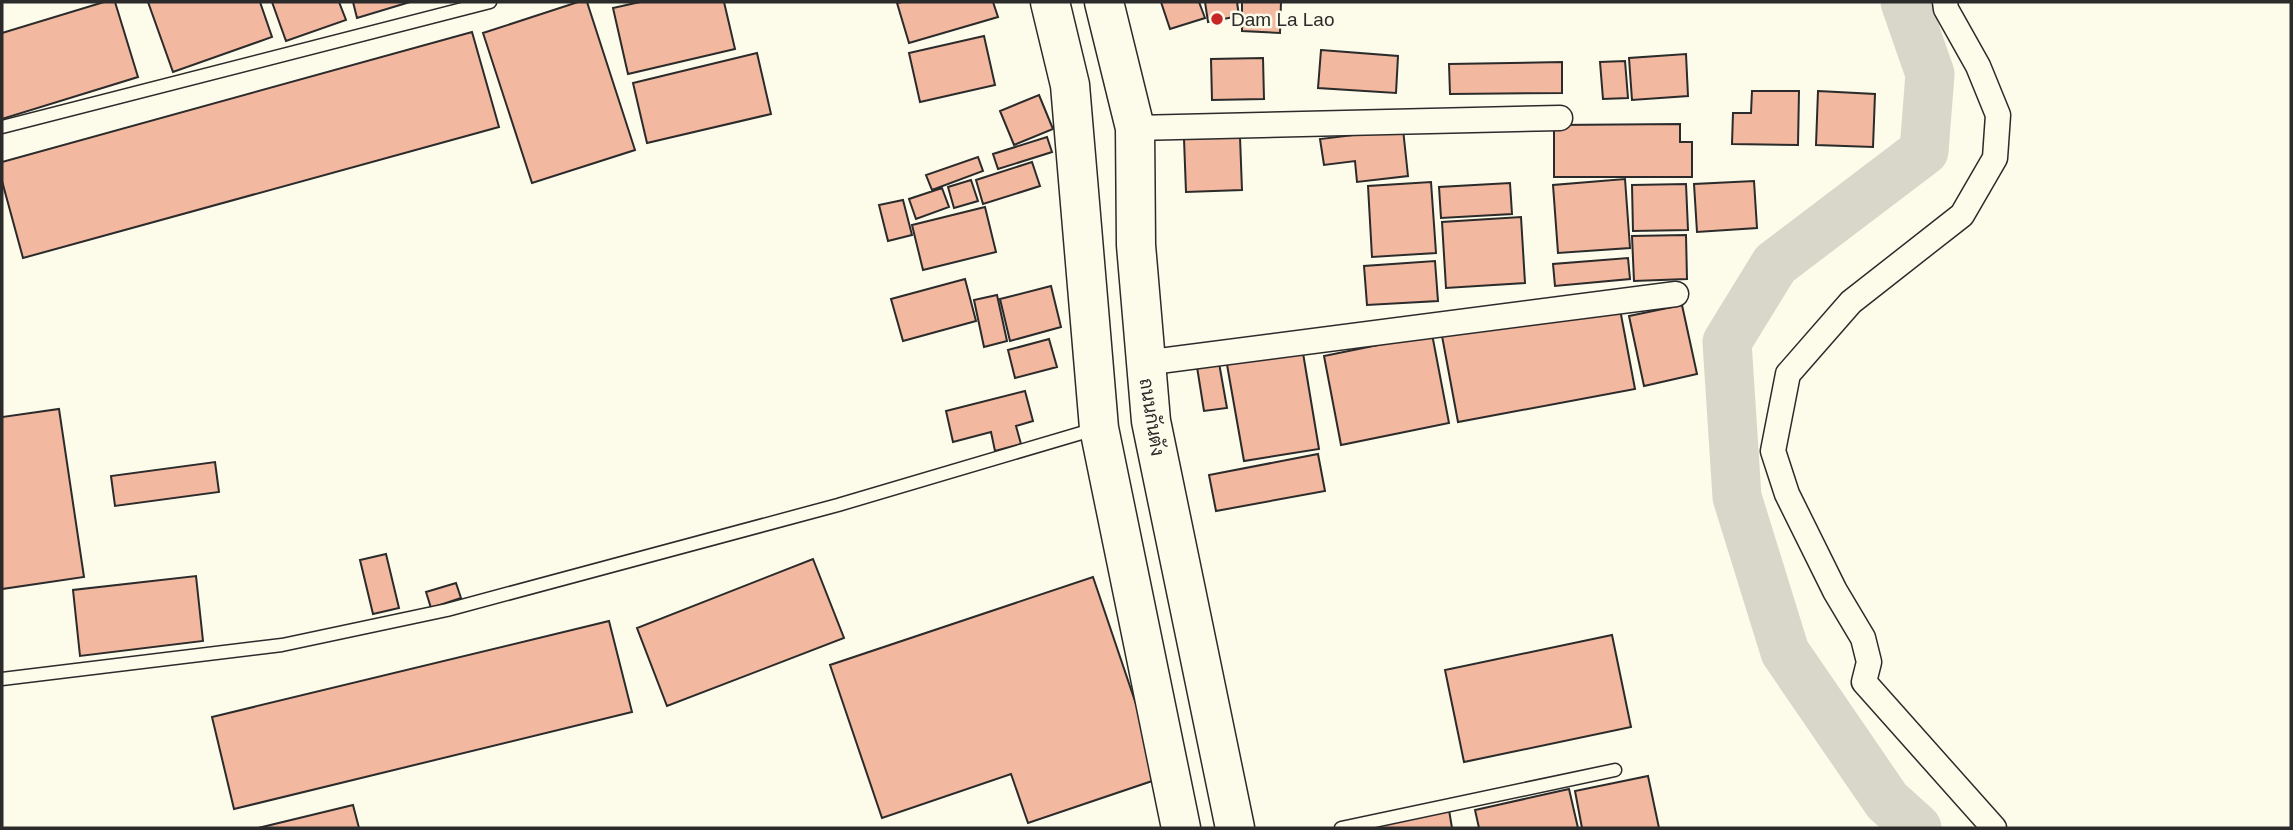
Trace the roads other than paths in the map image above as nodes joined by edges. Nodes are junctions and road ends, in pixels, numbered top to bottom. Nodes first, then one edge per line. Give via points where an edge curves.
1 (490, 2) edge
2 (1050, 2) edge
3 (1104, 2) edge
4 (1945, 2) edge
5 (1560, 118) dead end
6 (2, 127) edge
7 (1135, 128) junction
8 (1140, 292) junction
9 (1087, 294) junction
10 (1676, 294) dead end
11 (1144, 363) junction
12 (1099, 428) junction
13 (2, 679) edge
14 (1221, 759) junction
15 (1615, 770) dead end
16 (1169, 771) junction
17 (1181, 828) edge
18 (1235, 828) edge
19 (1341, 828) edge
20 (1994, 828) edge

1 - 6 lane
2 - 9 main road via 1070,85
3 - 7 main road, ถนนกันตัง
4 - 20 street via 1997,115 1995,158 1962,215 1851,302 1788,374 1773,451 1787,494 1863,638 1869,662 1864,682
5 - 7 street
7 - 8 main road, ถนนกันตัง
8 - 9 main road
8 - 11 main road, ถนนกันตัง
9 - 12 main road
10 - 11 street
11 - 14 main road, ถนนกันตัง via 1151,421
12 - 13 lane via 838,505 447,610 282,645
12 - 16 main road
14 - 16 main road
14 - 18 main road, ถนนกันตัง
15 - 19 lane
16 - 17 main road

